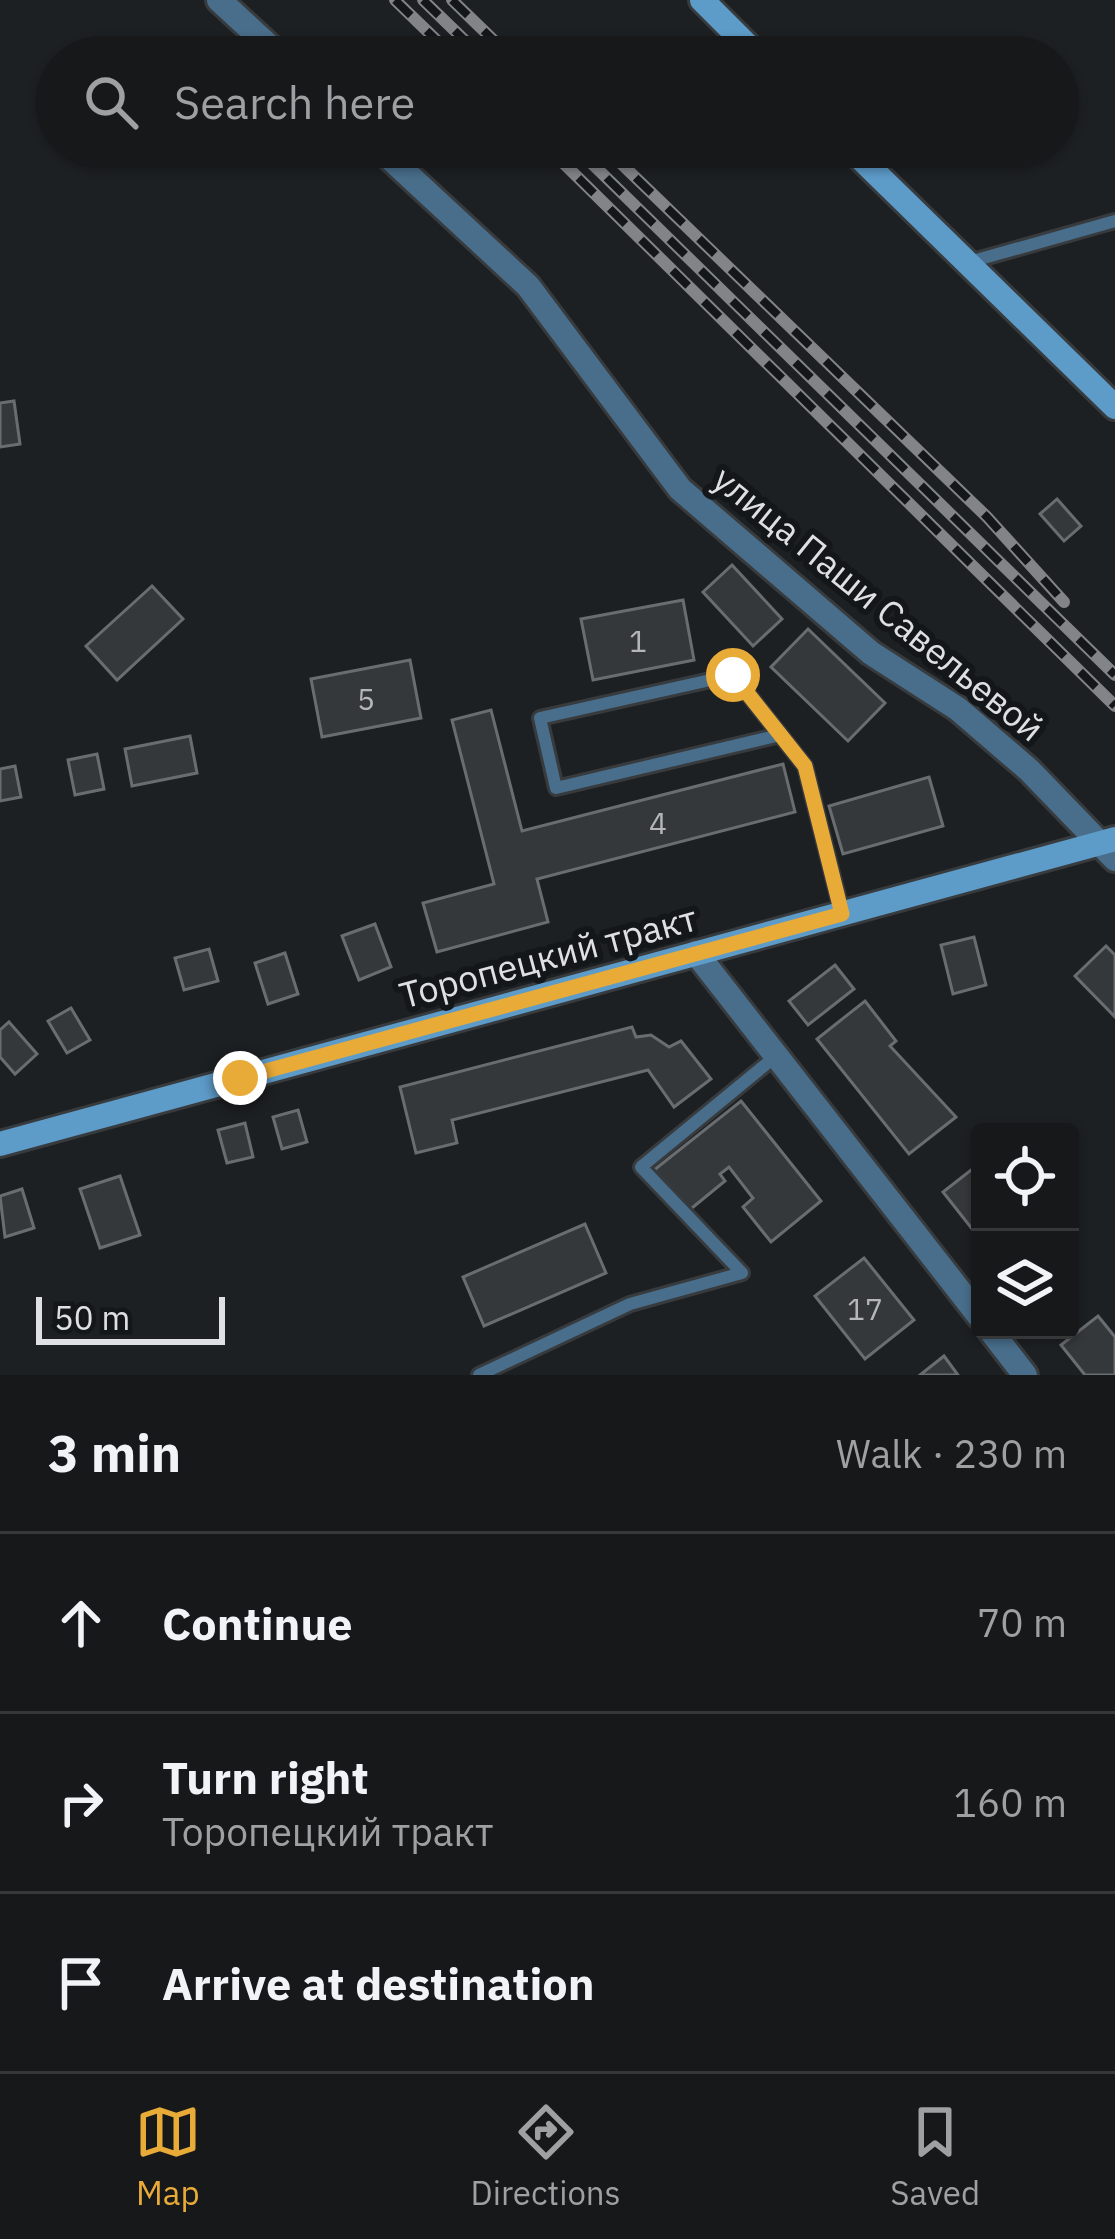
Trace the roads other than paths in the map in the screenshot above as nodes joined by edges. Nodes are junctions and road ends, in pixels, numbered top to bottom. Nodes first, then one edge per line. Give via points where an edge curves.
1 (220, 0) edge
2 (702, 0) edge
3 (259, 36) edge
4 (738, 36) edge
5 (401, 168) edge
6 (870, 168) edge
7 (1115, 221) edge
8 (965, 264) junction
9 (1115, 407) edge
10 (780, 735) junction
11 (1110, 847) edge
12 (842, 914) junction
13 (696, 953) junction
14 (776, 1056) junction
15 (0, 1144) edge
16 (971, 1305) edge
17 (997, 1339) edge
18 (479, 1375) edge
19 (1025, 1375) edge

1 - 3 street
2 - 4 main road
5 - 11 street, улица Паши Савельевой via 527,286 680,489 871,653 958,709
6 - 8 main road
7 - 8 lane
8 - 9 main road
10 - 10 lane via 733,675 540,718 556,788
10 - 12 lane via 805,766
11 - 12 main road, Торопецкий тракт
12 - 13 main road, Торопецкий тракт
13 - 14 street
13 - 15 main road, Торопецкий тракт
14 - 16 street
14 - 18 lane via 641,1167 742,1273 630,1304
17 - 19 street

